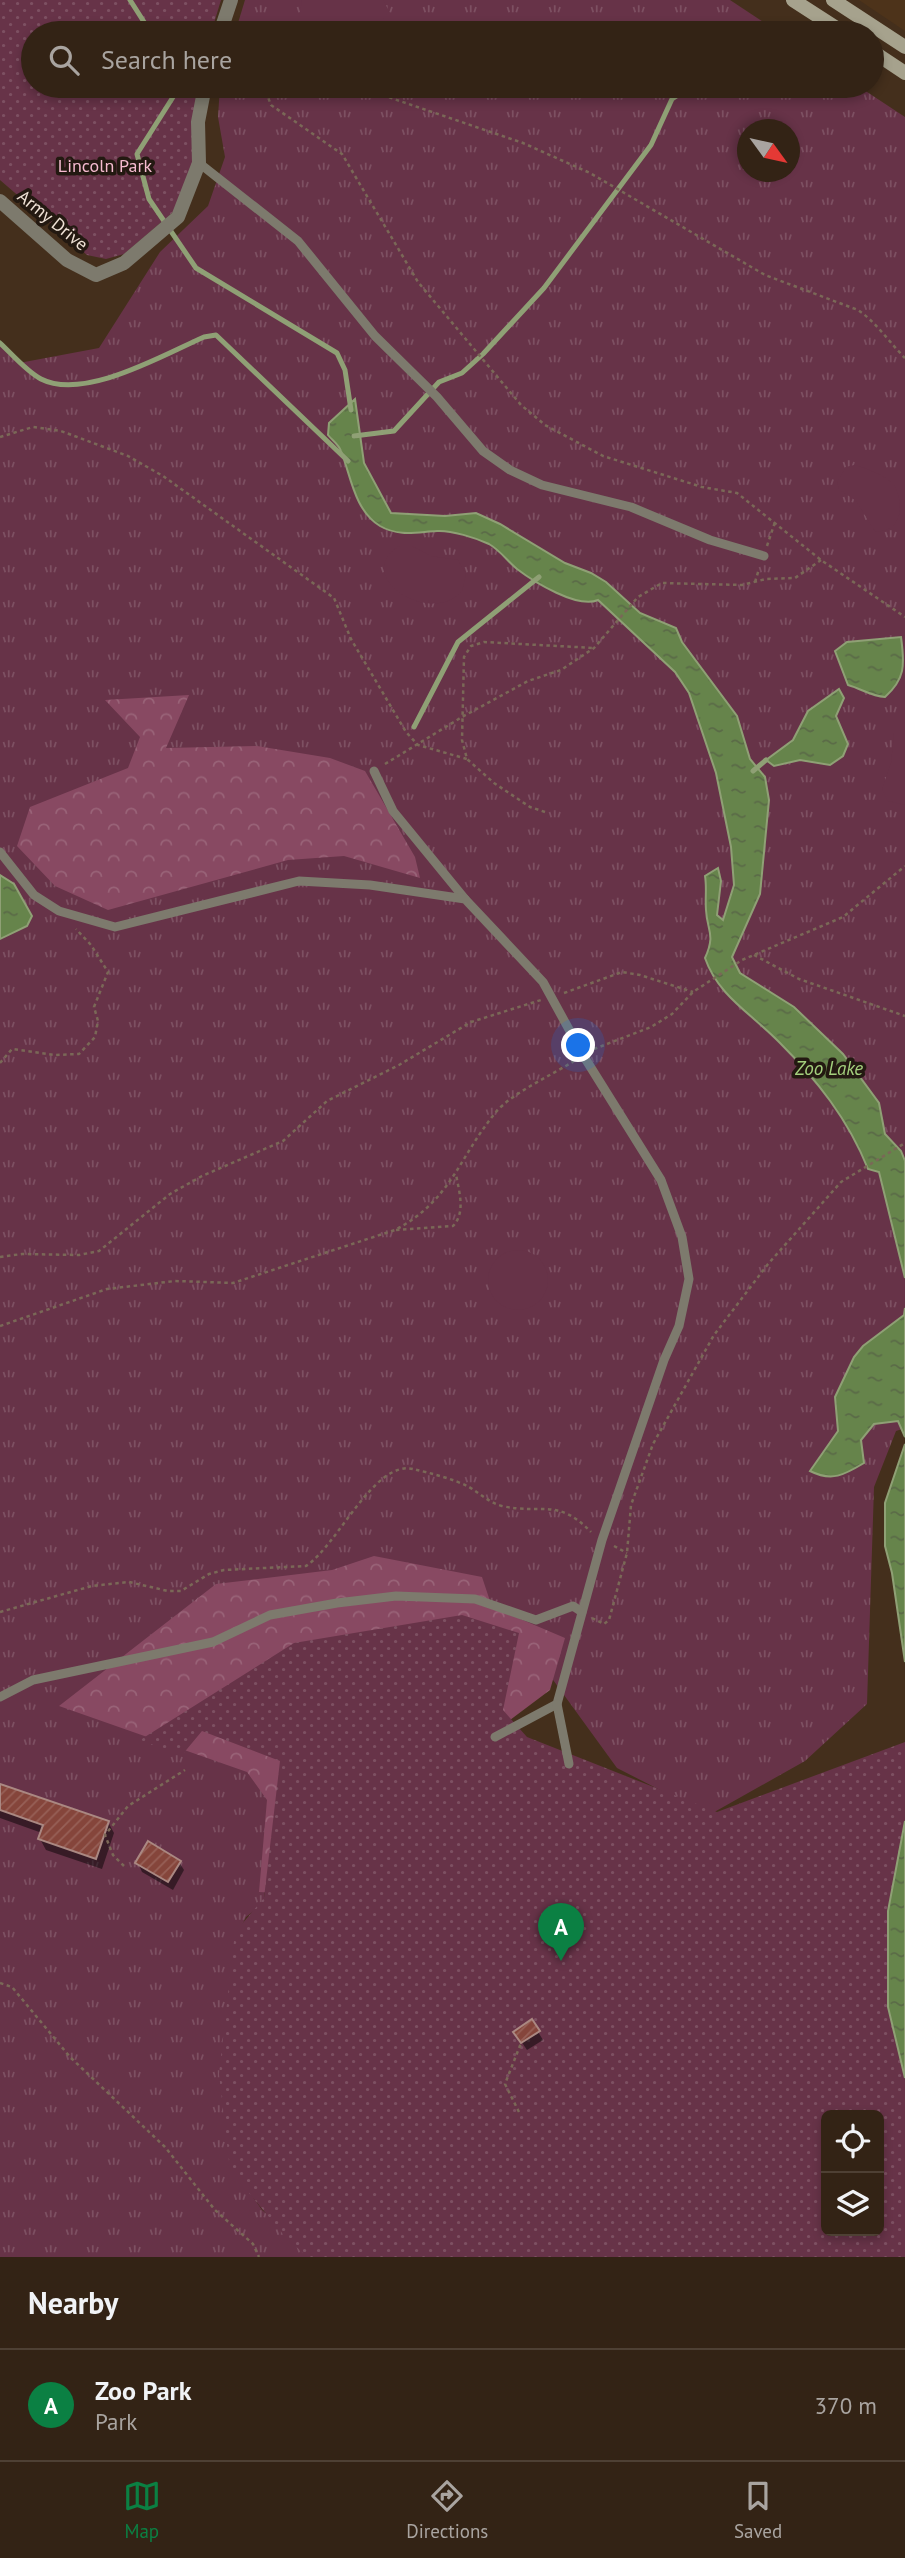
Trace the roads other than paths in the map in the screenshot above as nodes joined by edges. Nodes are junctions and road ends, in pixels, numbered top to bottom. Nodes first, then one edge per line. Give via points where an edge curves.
1 (231, 0) edge
2 (793, 0) edge
3 (833, 0) edge
4 (224, 21) edge
5 (825, 21) edge
6 (865, 21) edge
7 (884, 33) edge
8 (905, 47) edge
9 (884, 59) edge
10 (905, 73) edge
11 (203, 98) edge
12 (199, 163) junction
13 (0, 201) edge
14 (764, 556) dead end
15 (374, 771) road end
16 (0, 852) edge
17 (465, 899) junction
18 (582, 1612) junction
19 (0, 1697) edge
20 (557, 1704) junction
21 (495, 1737) dead end
22 (569, 1764) dead end

1 - 4 street
2 - 5 main road
3 - 6 main road
7 - 8 main road
9 - 10 main road
11 - 12 street, Army Drive
12 - 13 street, Army Drive via 178,217 124,263 96,275 67,260
12 - 14 lane via 298,241 375,336 483,451 542,485 631,507 710,540
15 - 17 lane via 393,811
16 - 17 lane via 34,895 59,911 115,927 299,881 370,885
17 - 18 lane via 553,996 583,1055 661,1181 682,1237 688,1279 679,1326 602,1540
18 - 19 lane via 573,1606 536,1620 475,1599 396,1596 337,1603 270,1615 213,1642 33,1680
18 - 20 lane
20 - 21 lane
20 - 22 lane

